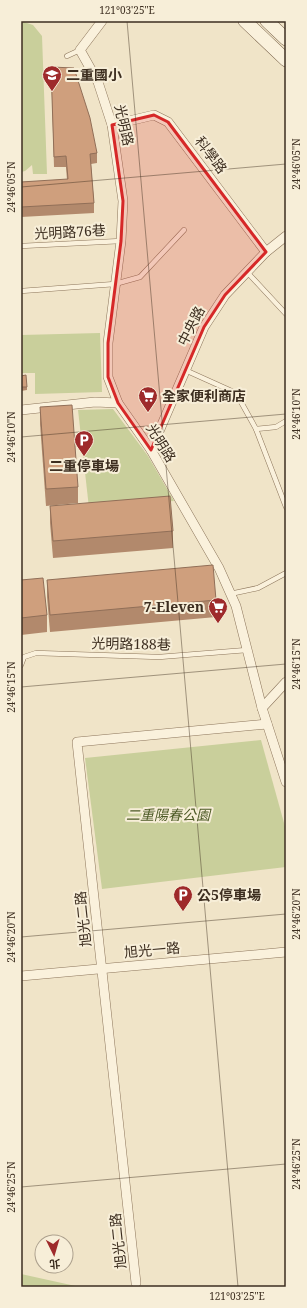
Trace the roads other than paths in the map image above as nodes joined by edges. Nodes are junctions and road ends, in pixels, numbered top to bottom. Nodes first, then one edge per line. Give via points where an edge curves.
1 (245, 21) edge
2 (267, 21) edge
3 (99, 22) edge
4 (286, 39) edge
5 (80, 50) junction
6 (66, 56) dead end
7 (286, 60) edge
8 (112, 125) junction
9 (184, 230) dead end
10 (286, 236) edge
11 (121, 241) junction
12 (21, 246) edge
13 (266, 252) junction
14 (247, 272) junction
15 (115, 284) junction
16 (21, 291) edge
17 (286, 314) edge
18 (185, 370) junction
19 (118, 403) junction
20 (21, 410) edge
21 (286, 421) edge
22 (256, 429) junction
23 (151, 450) junction
24 (286, 506) edge
25 (286, 573) edge
26 (230, 594) junction
27 (247, 650) junction
28 (21, 665) edge
29 (286, 682) edge
30 (262, 708) junction
31 (267, 724) junction
32 (286, 782) edge
33 (286, 952) edge
34 (102, 969) junction
35 (21, 976) edge
36 (136, 1283) dead end

1 - 7 main road
2 - 4 main road
3 - 5 street
5 - 6 lane
5 - 8 street, 光明路 via 98,82
8 - 11 street, 光明路 via 123,201
8 - 13 street, 科學路 via 154,115 168,122
9 - 15 lane via 140,277
10 - 13 street, 中央路
11 - 12 lane, 光明路76巷
11 - 15 street, 光明路
13 - 14 street, 中央路
14 - 17 lane
14 - 18 street, 中央路 via 225,295 204,327
15 - 16 lane
15 - 19 street, 光明路 via 108,343 108,377
18 - 22 lane via 236,393
18 - 23 street, 中央路
19 - 20 street via 95,402
19 - 23 street, 光明路
21 - 22 lane via 276,427
22 - 24 lane
23 - 26 street, 光明路 via 219,568
25 - 26 lane via 258,588
26 - 27 street, 光明路 via 236,606
27 - 28 lane, 光明路188巷 via 158,657 36,653 24,657
27 - 30 street, 光明路
29 - 30 street
30 - 31 street, 光明路
31 - 32 street, 光明路
31 - 34 street, 旭光二路 via 77,742
33 - 34 street, 旭光一路
34 - 35 street, 旭光一路
34 - 36 street, 旭光二路

